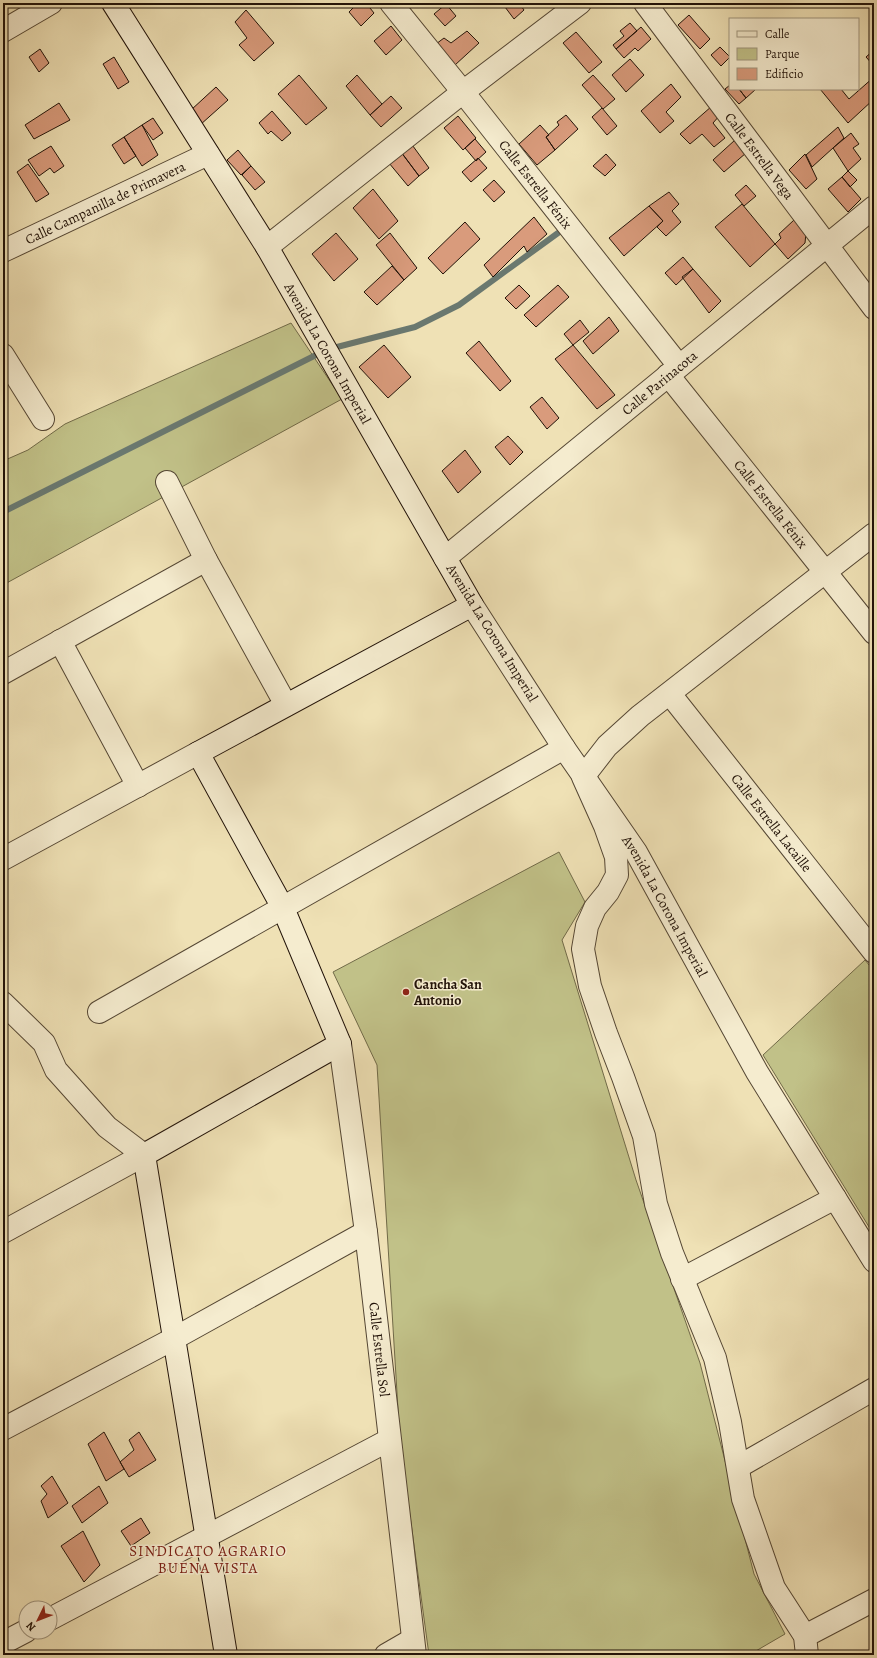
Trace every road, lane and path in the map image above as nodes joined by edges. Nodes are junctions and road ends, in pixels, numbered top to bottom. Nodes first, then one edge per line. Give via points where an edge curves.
1 (51, 3) edge
2 (113, 3) edge
3 (391, 3) edge
4 (580, 3) edge
5 (645, 3) edge
6 (3, 31) edge
7 (463, 92) junction
8 (208, 154) junction
9 (874, 207) edge
10 (827, 246) junction
11 (267, 247) junction
12 (3, 252) edge
13 (874, 308) edge
14 (3, 355) edge
15 (673, 371) junction
16 (43, 419) dead end
17 (167, 482) dead end
18 (874, 534) edge
19 (445, 558) junction
20 (206, 560) junction
21 (826, 573) junction
22 (472, 605) junction
23 (874, 633) edge
24 (60, 641) junction
25 (3, 673) edge
26 (670, 694) junction
27 (286, 704) junction
28 (564, 748) junction
29 (198, 753) junction
30 (583, 777) junction
31 (138, 786) junction
32 (3, 859) edge
33 (283, 908) junction
34 (874, 952) edge
35 (3, 1003) edge
36 (99, 1012) dead end
37 (340, 1044) junction
38 (144, 1155) junction
39 (835, 1198) junction
40 (3, 1232) edge
41 (366, 1232) junction
42 (874, 1261) edge
43 (682, 1279) junction
44 (175, 1338) junction
45 (874, 1389) edge
46 (3, 1429) edge
47 (389, 1440) junction
48 (738, 1467) junction
49 (207, 1536) junction
50 (874, 1600) edge
51 (58, 1615) edge
52 (18, 1636) edge
53 (3, 1644) edge
54 (806, 1646) edge
55 (413, 1648) edge
56 (226, 1655) edge
57 (386, 1655) edge

1 - 6 street
2 - 8 street, Avenida La Corona Imperial
3 - 7 street, Calle Estrella Fénix
4 - 7 street
5 - 10 street, Calle Estrella Vega
7 - 11 street
7 - 15 street, Calle Estrella Fénix
8 - 11 street, Avenida La Corona Imperial
8 - 12 street, Calle Campanilla de Primavera
9 - 10 street, Calle Parinacota
10 - 13 street, Calle Estrella Vega
10 - 15 street, Calle Parinacota
11 - 19 street, Avenida La Corona Imperial
14 - 16 street
15 - 19 street, Calle Parinacota
15 - 21 street, Calle Estrella Fénix
17 - 20 street
18 - 21 street
19 - 22 street, Avenida La Corona Imperial
20 - 24 street
20 - 27 street
21 - 23 street, Calle Estrella Fénix
21 - 26 street
22 - 27 street
22 - 28 street, Avenida La Corona Imperial
24 - 25 street
24 - 31 street
26 - 30 street via 640,716 607,746
26 - 34 street, Calle Estrella Lacaille
27 - 29 street
28 - 30 street, Avenida La Corona Imperial
28 - 33 street
29 - 31 street
29 - 33 street, Calle Estrella Sol
30 - 39 street, Avenida La Corona Imperial via 636,852 757,1072
30 - 43 street via 605,826 617,875 595,908 587,926 584,956 590,986 644,1136 656,1204
31 - 32 street
33 - 36 street
33 - 37 street, Calle Estrella Sol
35 - 38 street via 44,1043 56,1070 107,1127
37 - 38 street
37 - 41 street, Calle Estrella Sol
38 - 40 street
38 - 44 street
39 - 42 street, Avenida La Corona Imperial
39 - 43 street
41 - 44 street
41 - 47 street, Calle Estrella Sol
43 - 48 street via 715,1358
44 - 46 street
44 - 49 street
45 - 48 street
47 - 49 street
47 - 55 street, Calle Estrella Sol
48 - 54 street via 743,1499 774,1588
49 - 51 street
49 - 56 street
50 - 54 street
52 - 53 street
55 - 57 street

